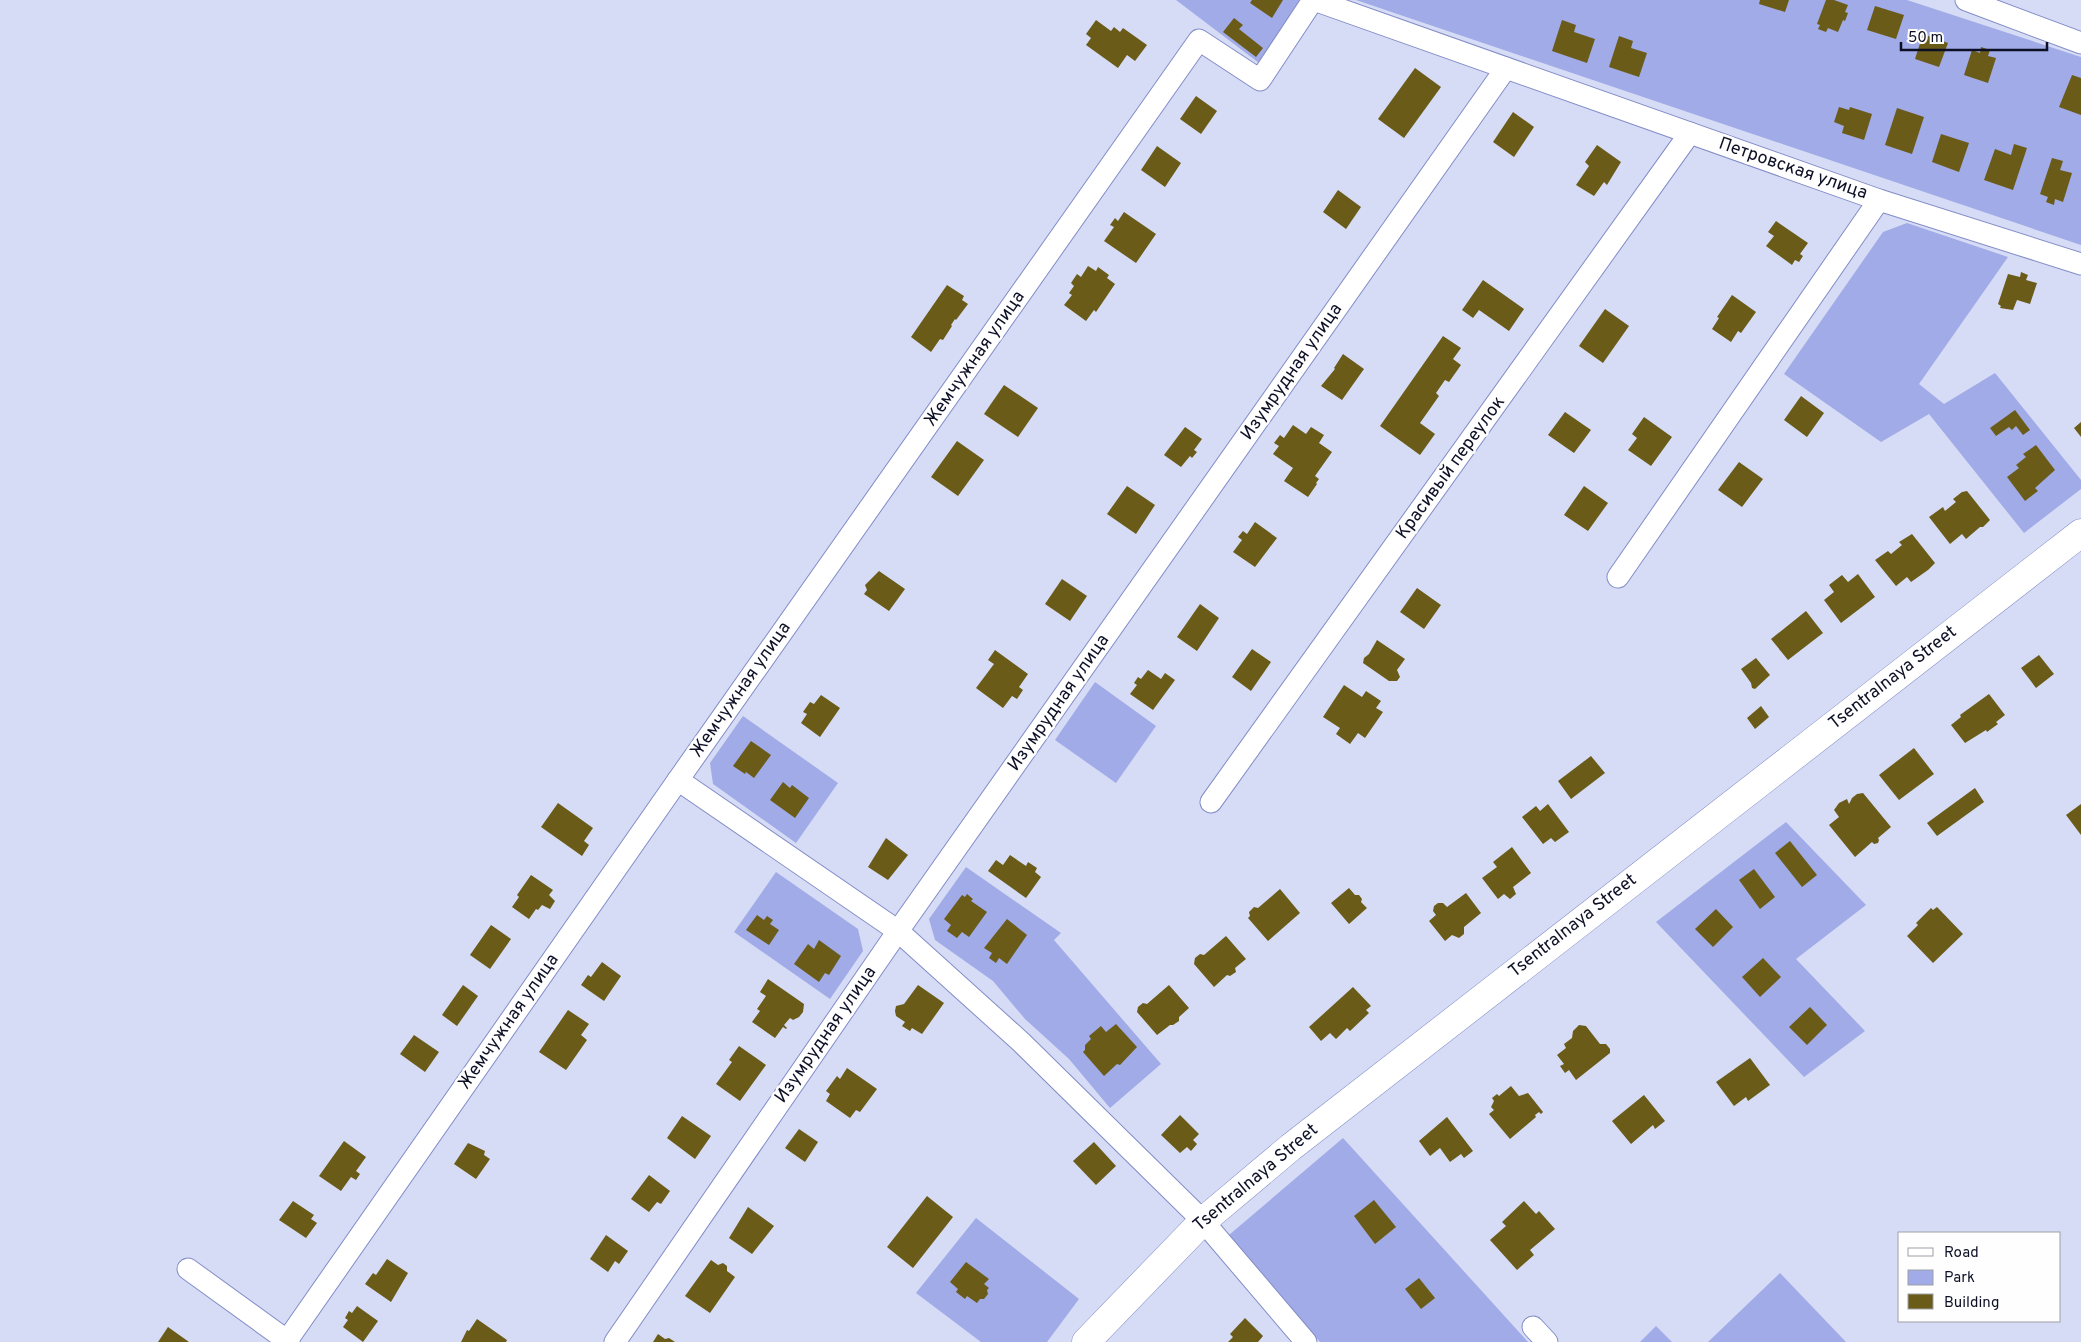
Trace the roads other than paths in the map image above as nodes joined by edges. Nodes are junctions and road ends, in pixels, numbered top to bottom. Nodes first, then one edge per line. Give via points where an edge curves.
1 (1314, 0) edge
2 (1966, 0) edge
3 (2081, 43) edge
4 (1506, 68) junction
5 (1690, 133) junction
6 (1879, 200) junction
7 (2081, 264) edge
8 (2081, 533) edge
9 (1618, 577) dead end
10 (678, 780) junction
11 (1211, 802) dead end
12 (898, 931) junction
13 (1203, 1221) junction
14 (188, 1269) dead end
15 (287, 1342) edge
16 (615, 1342) edge
17 (1086, 1342) edge
18 (1306, 1342) edge

1 - 4 street, Петровская улица
1 - 10 street, Жемчужная улица via 1260,80 1199,40
2 - 3 street
4 - 5 street, Петровская улица
4 - 12 street, Изумрудная улица
5 - 6 street, Петровская улица
5 - 11 street, Красивый переулок
6 - 7 street, Петровская улица
6 - 9 street
8 - 13 main road, Tsentralnaya Street via 1341,1106
10 - 12 street
10 - 15 street, Жемчужная улица
12 - 13 street via 1021,1042
12 - 16 street, Изумрудная улица
13 - 17 main road, Tsentralnaya Street
13 - 18 street
14 - 15 street

